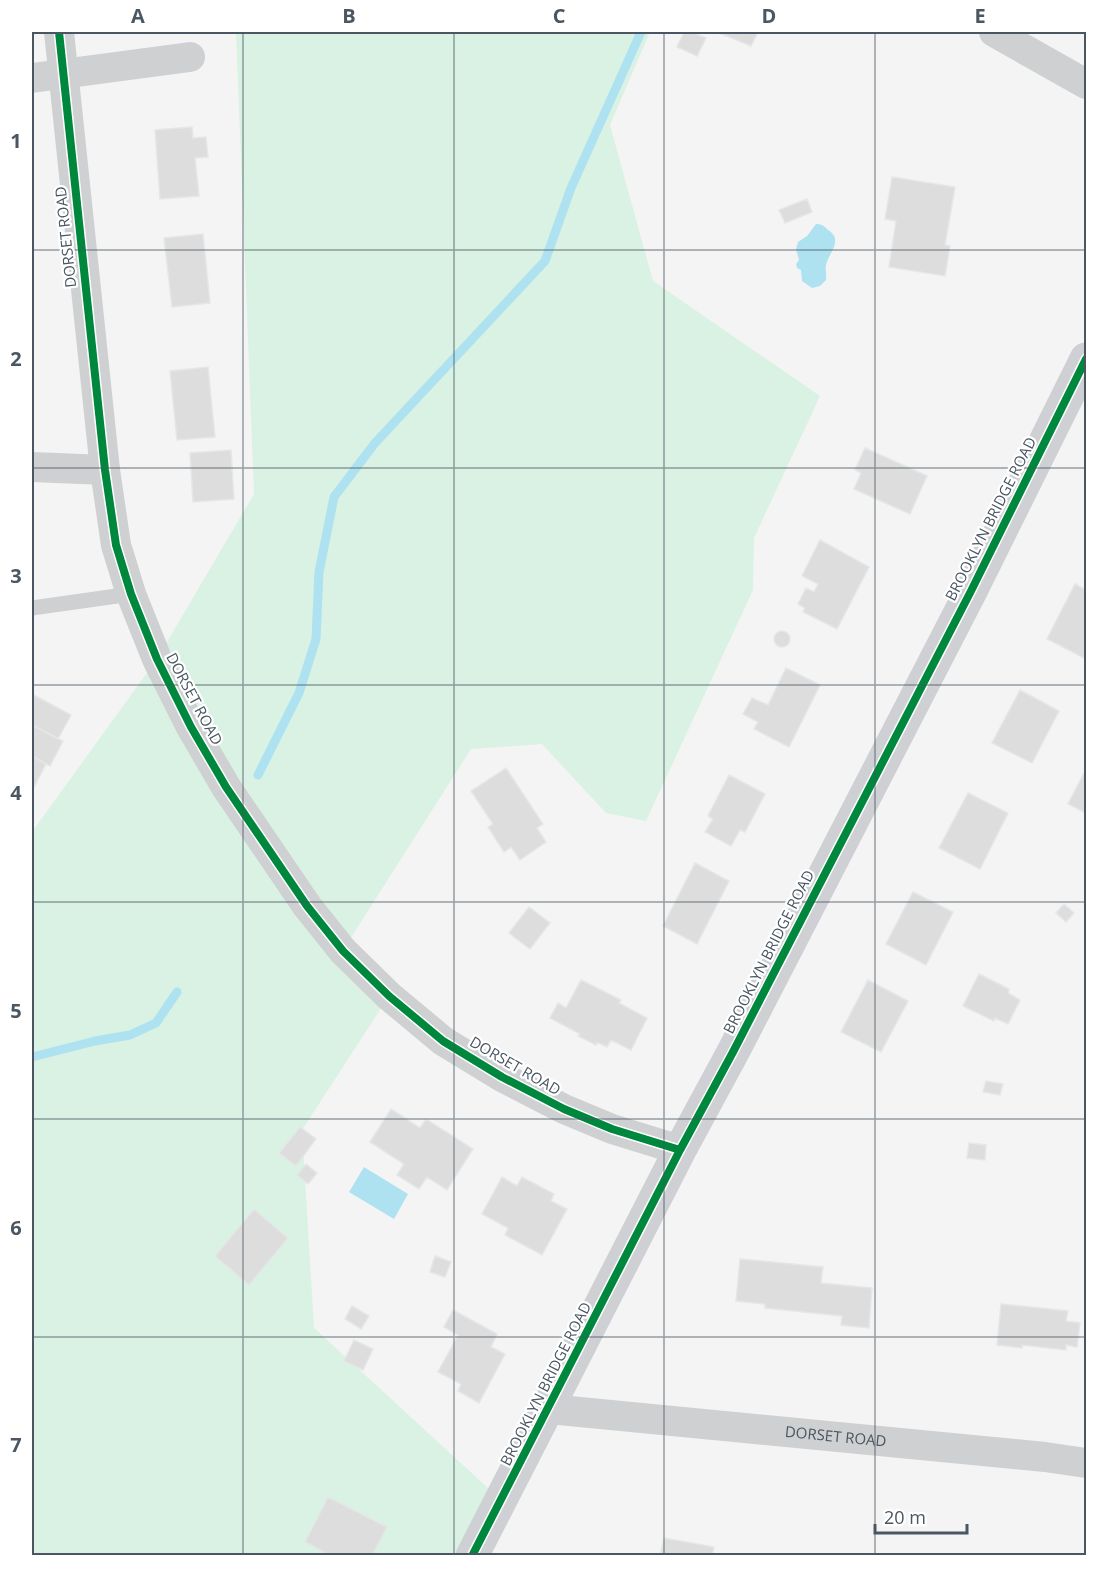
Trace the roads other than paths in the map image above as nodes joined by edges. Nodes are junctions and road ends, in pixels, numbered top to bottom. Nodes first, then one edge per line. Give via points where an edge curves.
1 (59, 32) edge
2 (994, 32) edge
3 (190, 57) dead end
4 (62, 74) junction
5 (32, 78) edge
6 (1086, 84) edge
7 (1083, 373) edge
8 (32, 467) edge
9 (105, 470) junction
10 (131, 594) junction
11 (32, 608) edge
12 (680, 1150) junction
13 (549, 1409) junction
14 (1086, 1463) edge
15 (472, 1556) edge

1 - 4 street, DORSET ROAD
2 - 6 street
3 - 4 street
4 - 5 street
4 - 9 street, DORSET ROAD
7 - 12 street, BROOKLYN BRIDGE ROAD
8 - 9 street
9 - 10 street, DORSET ROAD via 116,545
10 - 11 lane
10 - 12 street, DORSET ROAD via 157,659 225,787 343,951 443,1041 502,1077 612,1129
12 - 13 street, BROOKLYN BRIDGE ROAD
13 - 14 street, DORSET ROAD
13 - 15 street, BROOKLYN BRIDGE ROAD

